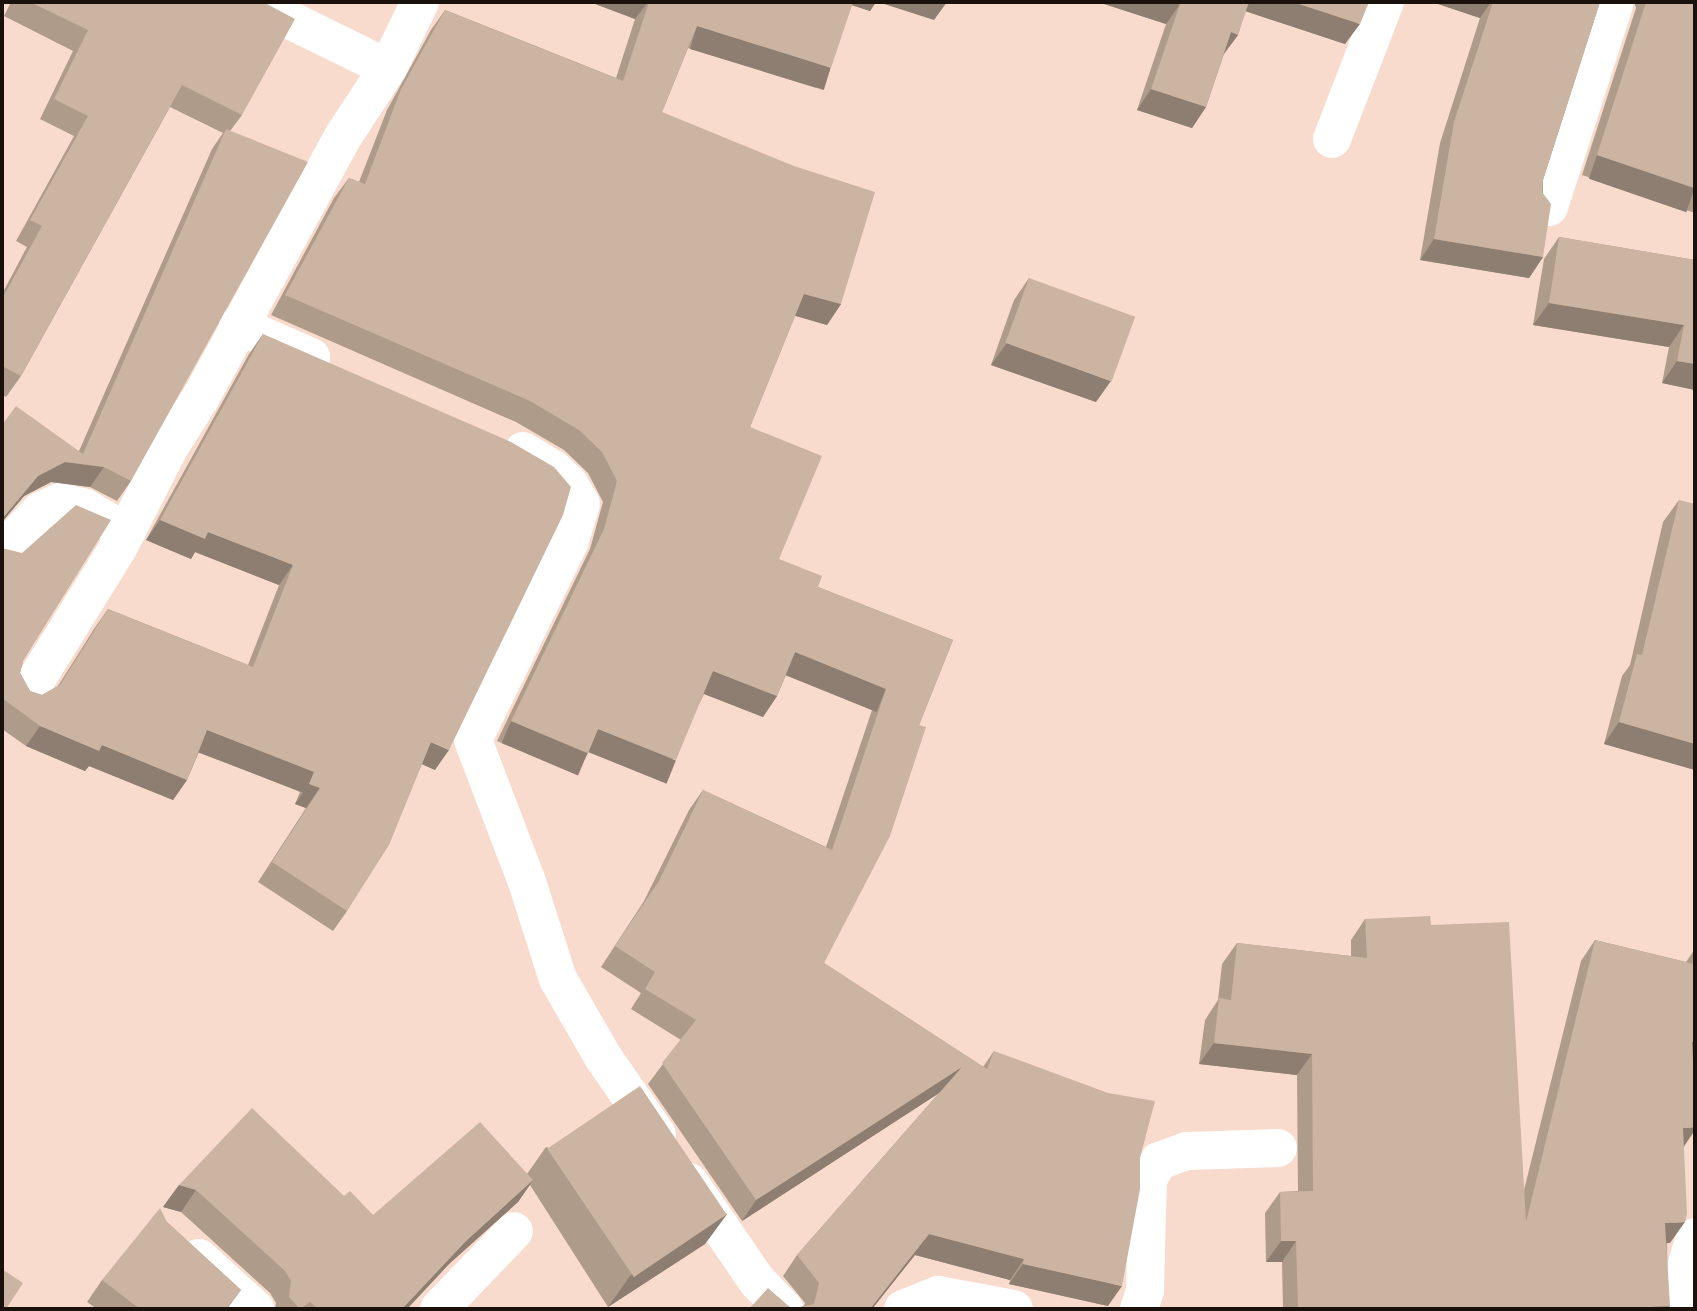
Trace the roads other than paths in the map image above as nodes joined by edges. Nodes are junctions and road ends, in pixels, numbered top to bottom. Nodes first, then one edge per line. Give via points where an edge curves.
1 (253, 2) edge
2 (420, 2) edge
3 (1384, 2) edge
4 (1615, 2) edge
5 (388, 68) junction
6 (1332, 139) dead end
7 (1549, 208) edge
8 (238, 325) junction
9 (341, 370) edge
10 (494, 437) edge
11 (126, 532) junction
12 (2, 552) edge
13 (28, 693) edge
14 (1278, 1148) dead end
15 (514, 1231) dead end
16 (176, 1237) edge
17 (1695, 1237) edge
18 (255, 1309) edge
19 (439, 1309) edge
20 (784, 1309) edge
21 (902, 1309) edge
22 (1014, 1309) edge
23 (1139, 1309) edge
24 (1673, 1309) edge

1 - 5 street
2 - 5 street
3 - 6 street
4 - 7 street
5 - 8 street via 344,135
8 - 9 street
8 - 11 street
10 - 20 street via 553,469 581,504 569,544 473,740 558,979 603,1057 757,1281
11 - 12 street via 85,508 60,502 40,511
11 - 13 street
14 - 23 street via 1187,1151 1159,1161 1149,1178 1145,1291
15 - 19 street
16 - 18 street
17 - 24 street
21 - 22 street via 938,1295

